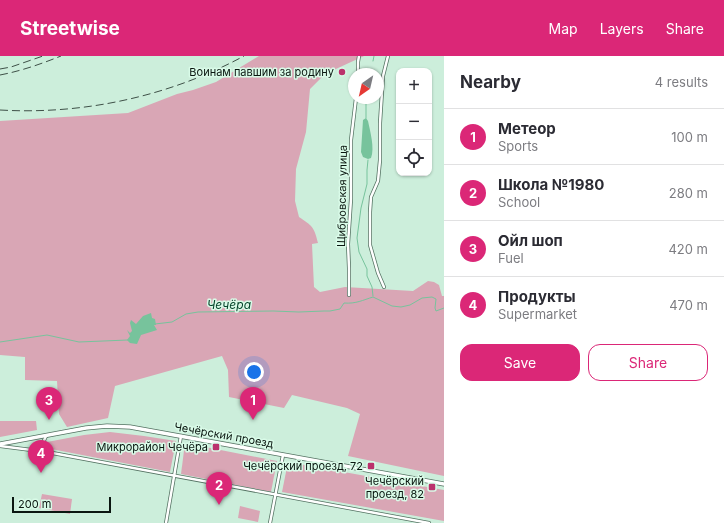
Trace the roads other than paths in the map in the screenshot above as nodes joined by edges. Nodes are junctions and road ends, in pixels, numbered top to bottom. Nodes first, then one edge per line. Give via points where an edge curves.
1 (359, 56) edge
2 (388, 56) edge
3 (358, 68) edge
4 (355, 104) edge
5 (384, 287) dead end
6 (349, 295) dead end
7 (46, 435) junction
8 (181, 436) junction
9 (0, 445) edge
10 (45, 452) junction
11 (283, 455) junction
12 (174, 475) junction
13 (444, 484) edge
14 (275, 494) junction
15 (166, 523) edge
16 (270, 523) edge
17 (428, 523) edge

1 - 3 street
2 - 5 street via 383,76 378,181 371,197 370,212 370,245
4 - 6 street, Щибровская улица via 351,140
7 - 8 main road, Чечёрский проезд via 107,426 130,427
7 - 9 main road, Чечёрский проезд
7 - 10 street via 42,445
8 - 11 main road, Чечёрский проезд
8 - 12 street
9 - 10 street
10 - 12 street
11 - 13 main road, Чечёрский проезд
11 - 14 street
12 - 14 street
12 - 15 street
14 - 16 street
14 - 17 street

